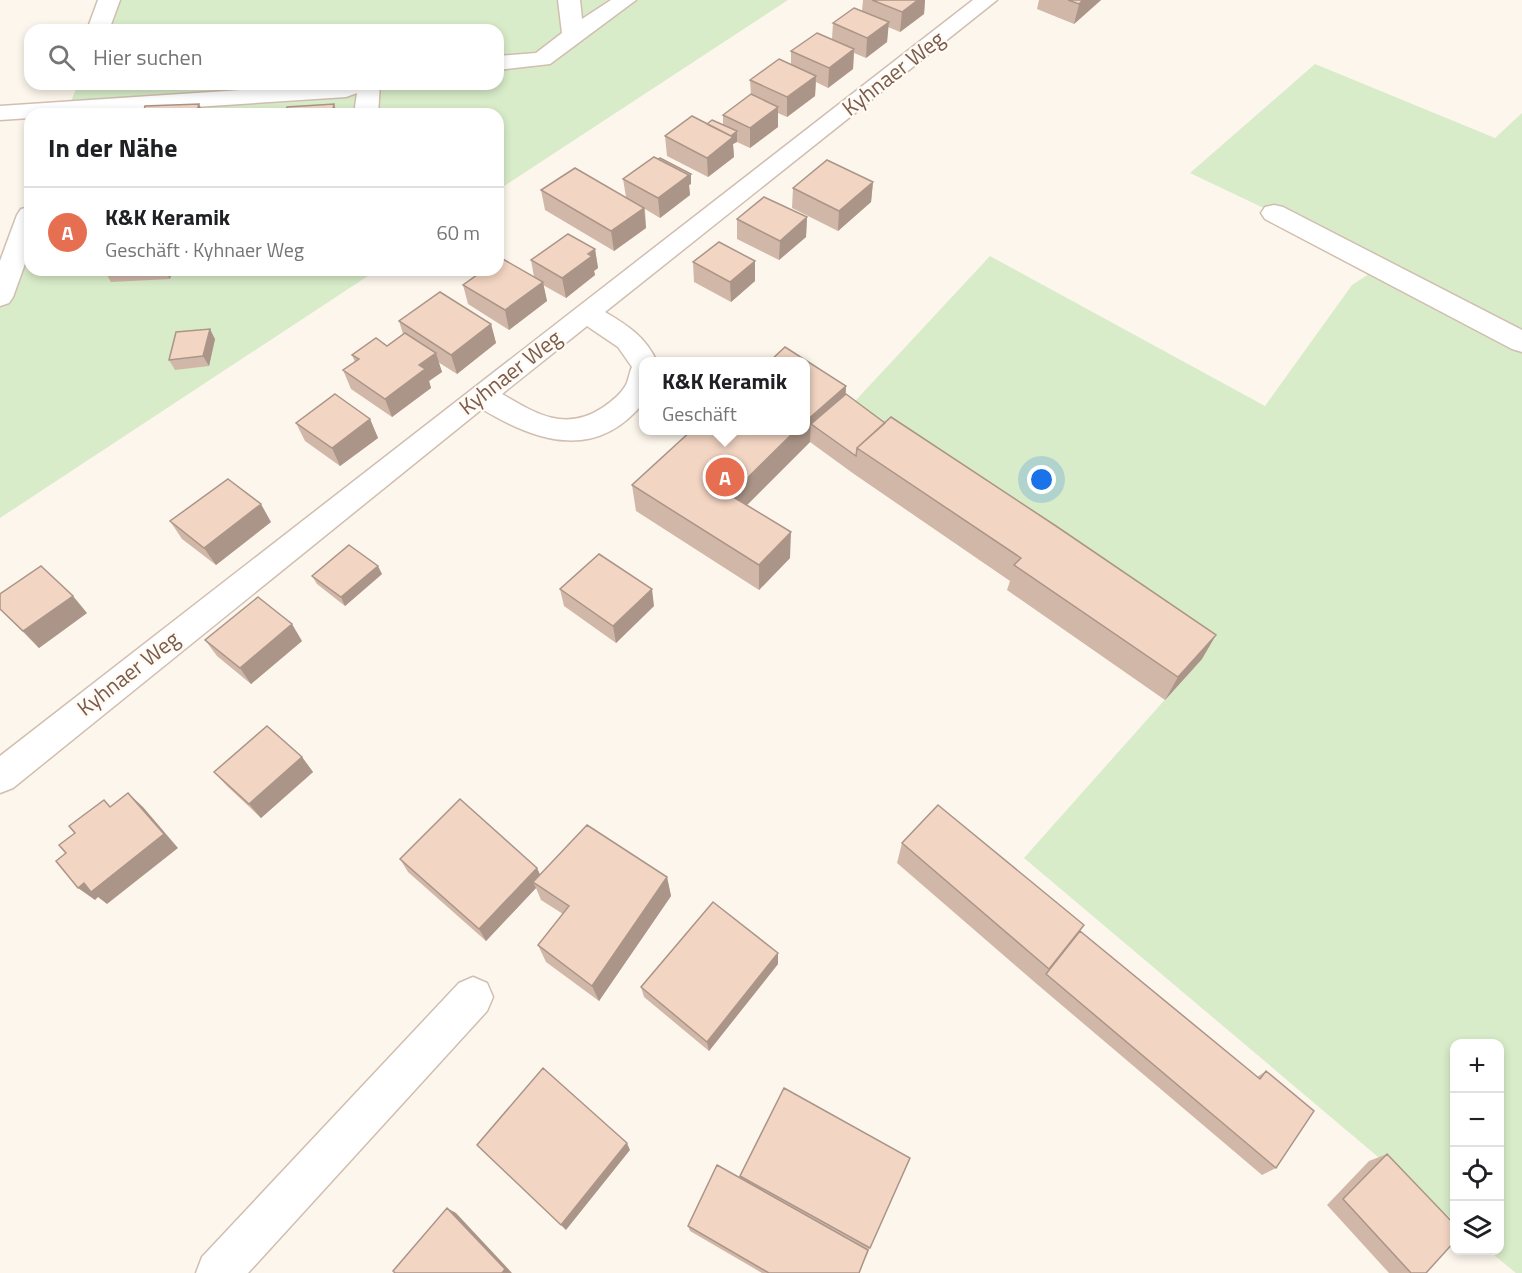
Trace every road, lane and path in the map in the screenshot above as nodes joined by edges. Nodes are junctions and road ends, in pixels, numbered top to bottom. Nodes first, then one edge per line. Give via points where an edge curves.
1 (109, 0) edge
2 (569, 0) edge
3 (625, 0) edge
4 (986, 0) edge
5 (100, 24) edge
6 (573, 35) junction
7 (504, 62) edge
8 (75, 90) edge
9 (346, 90) edge
10 (368, 90) edge
11 (68, 108) edge
12 (107, 108) edge
13 (367, 108) edge
14 (24, 112) edge
15 (0, 113) edge
16 (1274, 213) dead end
17 (24, 231) edge
18 (0, 297) edge
19 (585, 313) junction
20 (1522, 342) edge
21 (642, 357) edge
22 (639, 389) edge
23 (481, 395) junction
24 (36, 746) junction
25 (0, 750) edge
26 (0, 777) edge
27 (473, 997) dead end
28 (218, 1273) edge

1 - 5 street
2 - 6 street
3 - 6 street
4 - 19 street, Kyhnaer Weg
6 - 7 street via 542,59
8 - 11 street
9 - 12 street
10 - 13 street
14 - 15 street
16 - 20 street
17 - 18 street
19 - 21 street via 630,343
19 - 23 street, Kyhnaer Weg
22 - 23 street via 602,424 561,432 535,424
23 - 24 street, Kyhnaer Weg
24 - 25 street
24 - 26 street, Kyhnaer Weg
27 - 28 street

